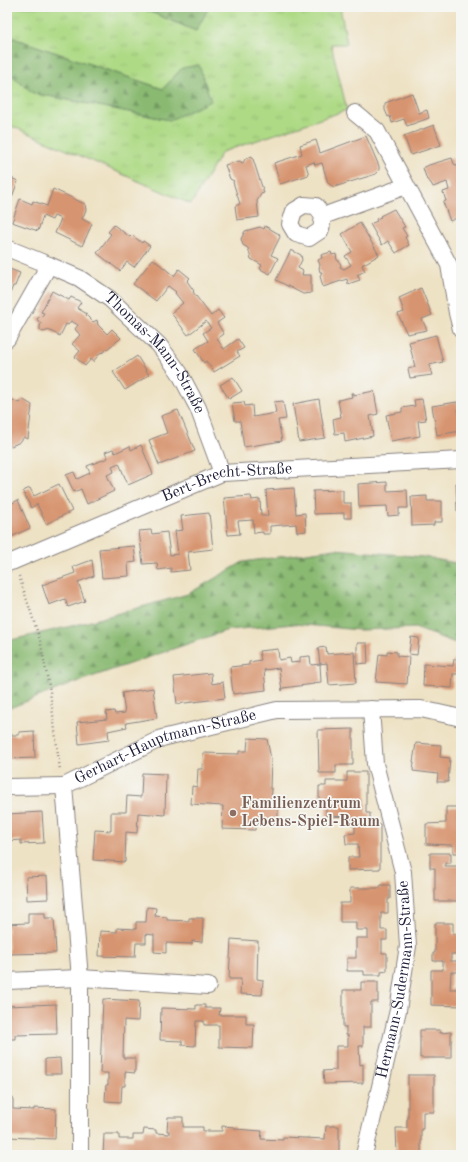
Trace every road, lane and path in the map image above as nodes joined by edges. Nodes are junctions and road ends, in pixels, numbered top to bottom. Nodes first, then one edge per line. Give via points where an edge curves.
1 (355, 113) dead end
2 (406, 186) junction
3 (323, 216) dead end
4 (7, 248) edge
5 (49, 265) junction
6 (461, 328) edge
7 (7, 339) edge
8 (461, 460) edge
9 (222, 474) junction
10 (10, 562) edge
11 (371, 709) junction
12 (461, 718) edge
13 (64, 786) junction
14 (7, 787) edge
15 (80, 978) junction
16 (7, 981) edge
17 (208, 986) dead end
18 (80, 1155) edge
19 (364, 1155) edge

1 - 2 street via 378,131
2 - 3 street
2 - 6 street via 449,265
4 - 5 street, Thomas-Mann-Straße
5 - 7 street
5 - 9 street, Thomas-Mann-Straße via 79,278 110,299 159,345 179,372 198,408
8 - 9 street, Bert-Brecht-Straße
9 - 10 street, Bert-Brecht-Straße
10 - 13 path via 40,640
11 - 12 street, Gerhart-Hauptmann-Straße via 421,710
11 - 13 street, Gerhart-Hauptmann-Straße via 277,710 162,738
11 - 19 street, Hermann-Sudermann-Straße via 375,764 403,872 408,946 398,1010
13 - 14 street
13 - 15 street, Gerhart-Hauptmann-Straße
15 - 16 street
15 - 17 street
15 - 18 street, Gerhart-Hauptmann-Straße

